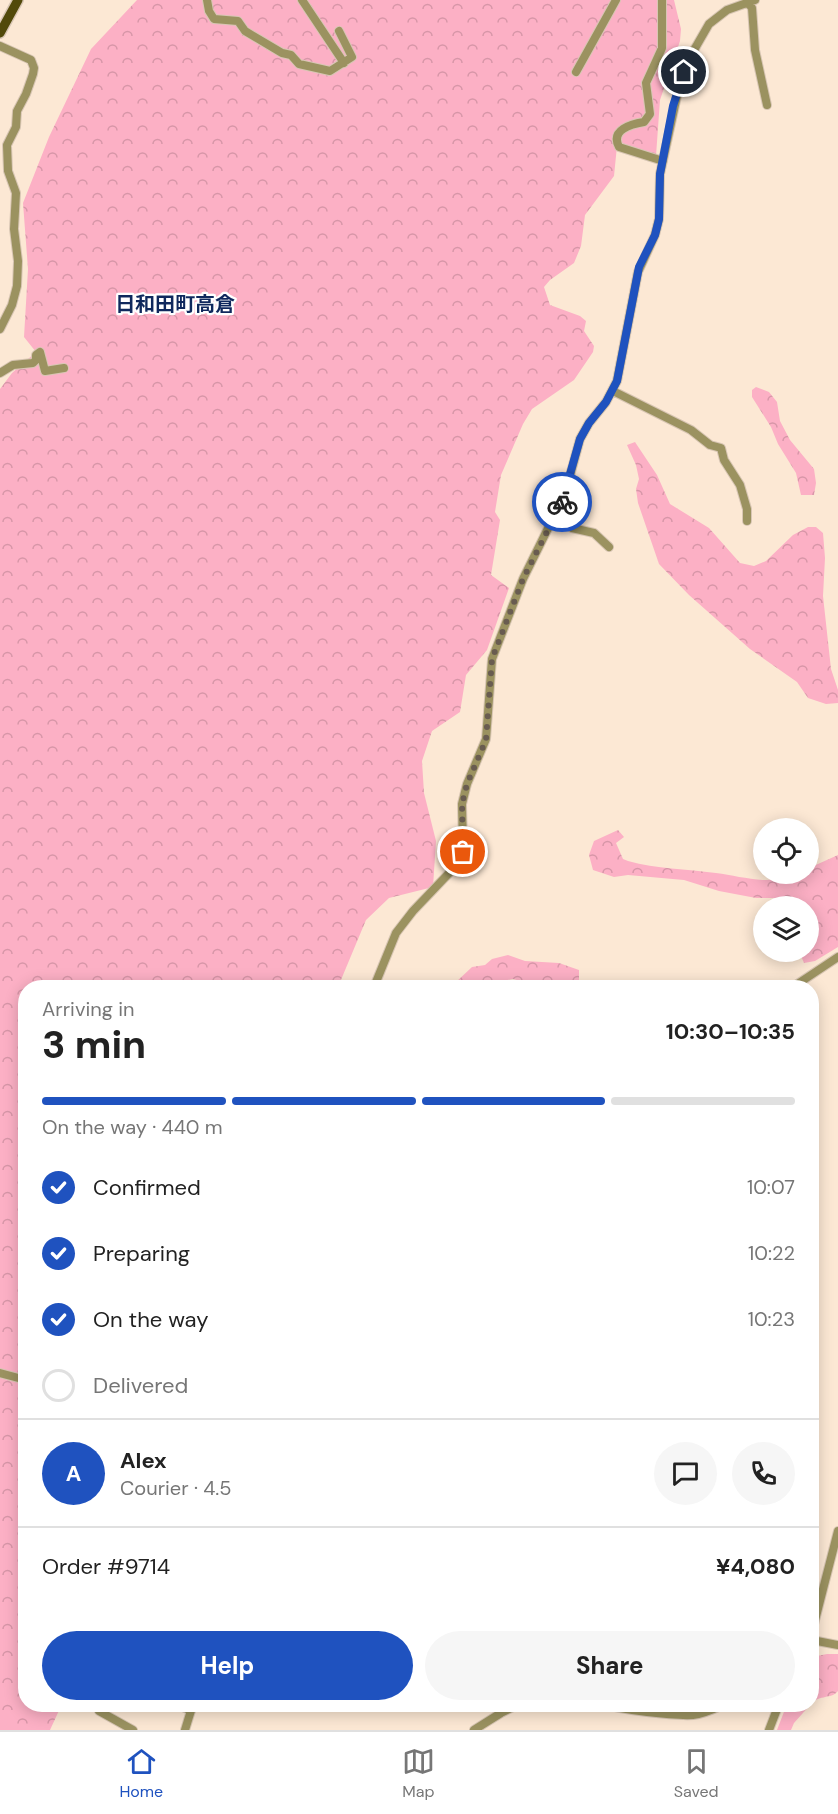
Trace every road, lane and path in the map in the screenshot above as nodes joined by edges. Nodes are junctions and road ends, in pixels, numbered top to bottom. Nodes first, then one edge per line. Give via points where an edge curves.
1 (18, 0) edge
2 (207, 0) edge
3 (302, 0) edge
4 (616, 0) edge
5 (662, 0) edge
6 (752, 1) edge
7 (339, 31) dead end
8 (0, 33) edge
9 (0, 46) edge
10 (344, 63) junction
11 (576, 72) dead end
12 (767, 105) dead end
13 (3, 144) edge
14 (663, 161) junction
15 (0, 329) edge
16 (64, 368) dead end
17 (0, 373) edge
18 (613, 391) junction
19 (555, 515) junction
20 (747, 521) dead end
21 (609, 547) dead end
22 (838, 957) edge
23 (377, 980) edge
24 (804, 980) edge
25 (0, 1373) edge
26 (18, 1378) edge
27 (838, 1531) edge
28 (819, 1605) edge
29 (819, 1641) edge
30 (838, 1645) edge
31 (101, 1712) edge
32 (191, 1712) edge
33 (503, 1712) edge
34 (661, 1712) edge
35 (707, 1712) edge
36 (776, 1712) edge
37 (133, 1730) edge
38 (185, 1730) edge
39 (474, 1730) edge
40 (769, 1730) edge

1 - 8 main road
2 - 10 street via 214,19 238,21 245,31 304,66 330,71
3 - 10 street
4 - 11 street
5 - 14 street via 662,48 646,83 650,114 644,122 621,129 616,142 619,147
6 - 12 street via 755,50
6 - 14 street via 716,17 699,40 673,106
7 - 10 street via 352,54
9 - 13 street via 31,60 34,68 17,111 16,128
13 - 15 street via 16,194 14,229 18,261 12,305
14 - 18 street via 659,219 639,267
16 - 17 street via 45,370 38,352 33,363 13,365
18 - 19 street via 580,439
18 - 20 street via 721,448 740,485
19 - 21 street via 572,528 594,533
19 - 23 street via 523,579 492,659 486,740 462,804 461,856 396,933
22 - 24 street
25 - 26 street
27 - 28 street
29 - 30 street
31 - 37 street
32 - 38 street
33 - 39 street
34 - 35 street
36 - 40 street

